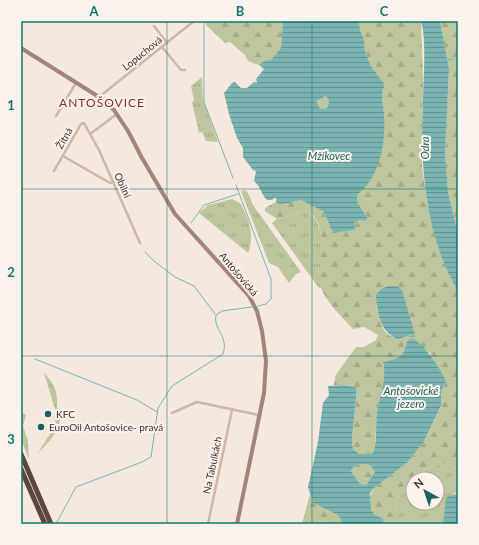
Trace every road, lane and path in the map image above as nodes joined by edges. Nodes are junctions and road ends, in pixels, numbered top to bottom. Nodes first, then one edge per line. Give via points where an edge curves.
1 (194, 21) edge
2 (154, 26) dead end
3 (167, 43) junction
4 (162, 47) junction
5 (21, 48) edge
6 (185, 70) dead end
7 (76, 82) junction
8 (99, 97) junction
9 (117, 114) junction
10 (56, 116) dead end
11 (90, 134) junction
12 (63, 156) junction
13 (54, 171) dead end
14 (113, 182) junction
15 (140, 243) dead end
16 (232, 410) junction
17 (172, 413) dead end
18 (260, 416) junction
19 (21, 454) edge
20 (21, 469) edge
21 (45, 520) edge
22 (51, 524) edge
23 (208, 524) edge
24 (238, 524) edge

1 - 3 street, Lopuchová
2 - 3 street
3 - 4 street, Lopuchová
4 - 6 street via 181,70
4 - 8 street, Lopuchová
5 - 7 street, Antošovická
7 - 8 street, Antošovická
7 - 10 street
8 - 9 street, Antošovická
9 - 11 street
9 - 18 street, Antošovická via 175,214 252,300 262,332 266,361
11 - 12 street, Žitná via 84,124 81,124
11 - 14 street, Obilní
12 - 13 street, Žitná
12 - 14 street via 110,183
14 - 15 street, Obilní
16 - 17 street via 197,402
16 - 18 street
16 - 23 street, Na Tabulkách
18 - 24 street, Antošovická
19 - 21 highway
20 - 21 highway
21 - 22 highway

